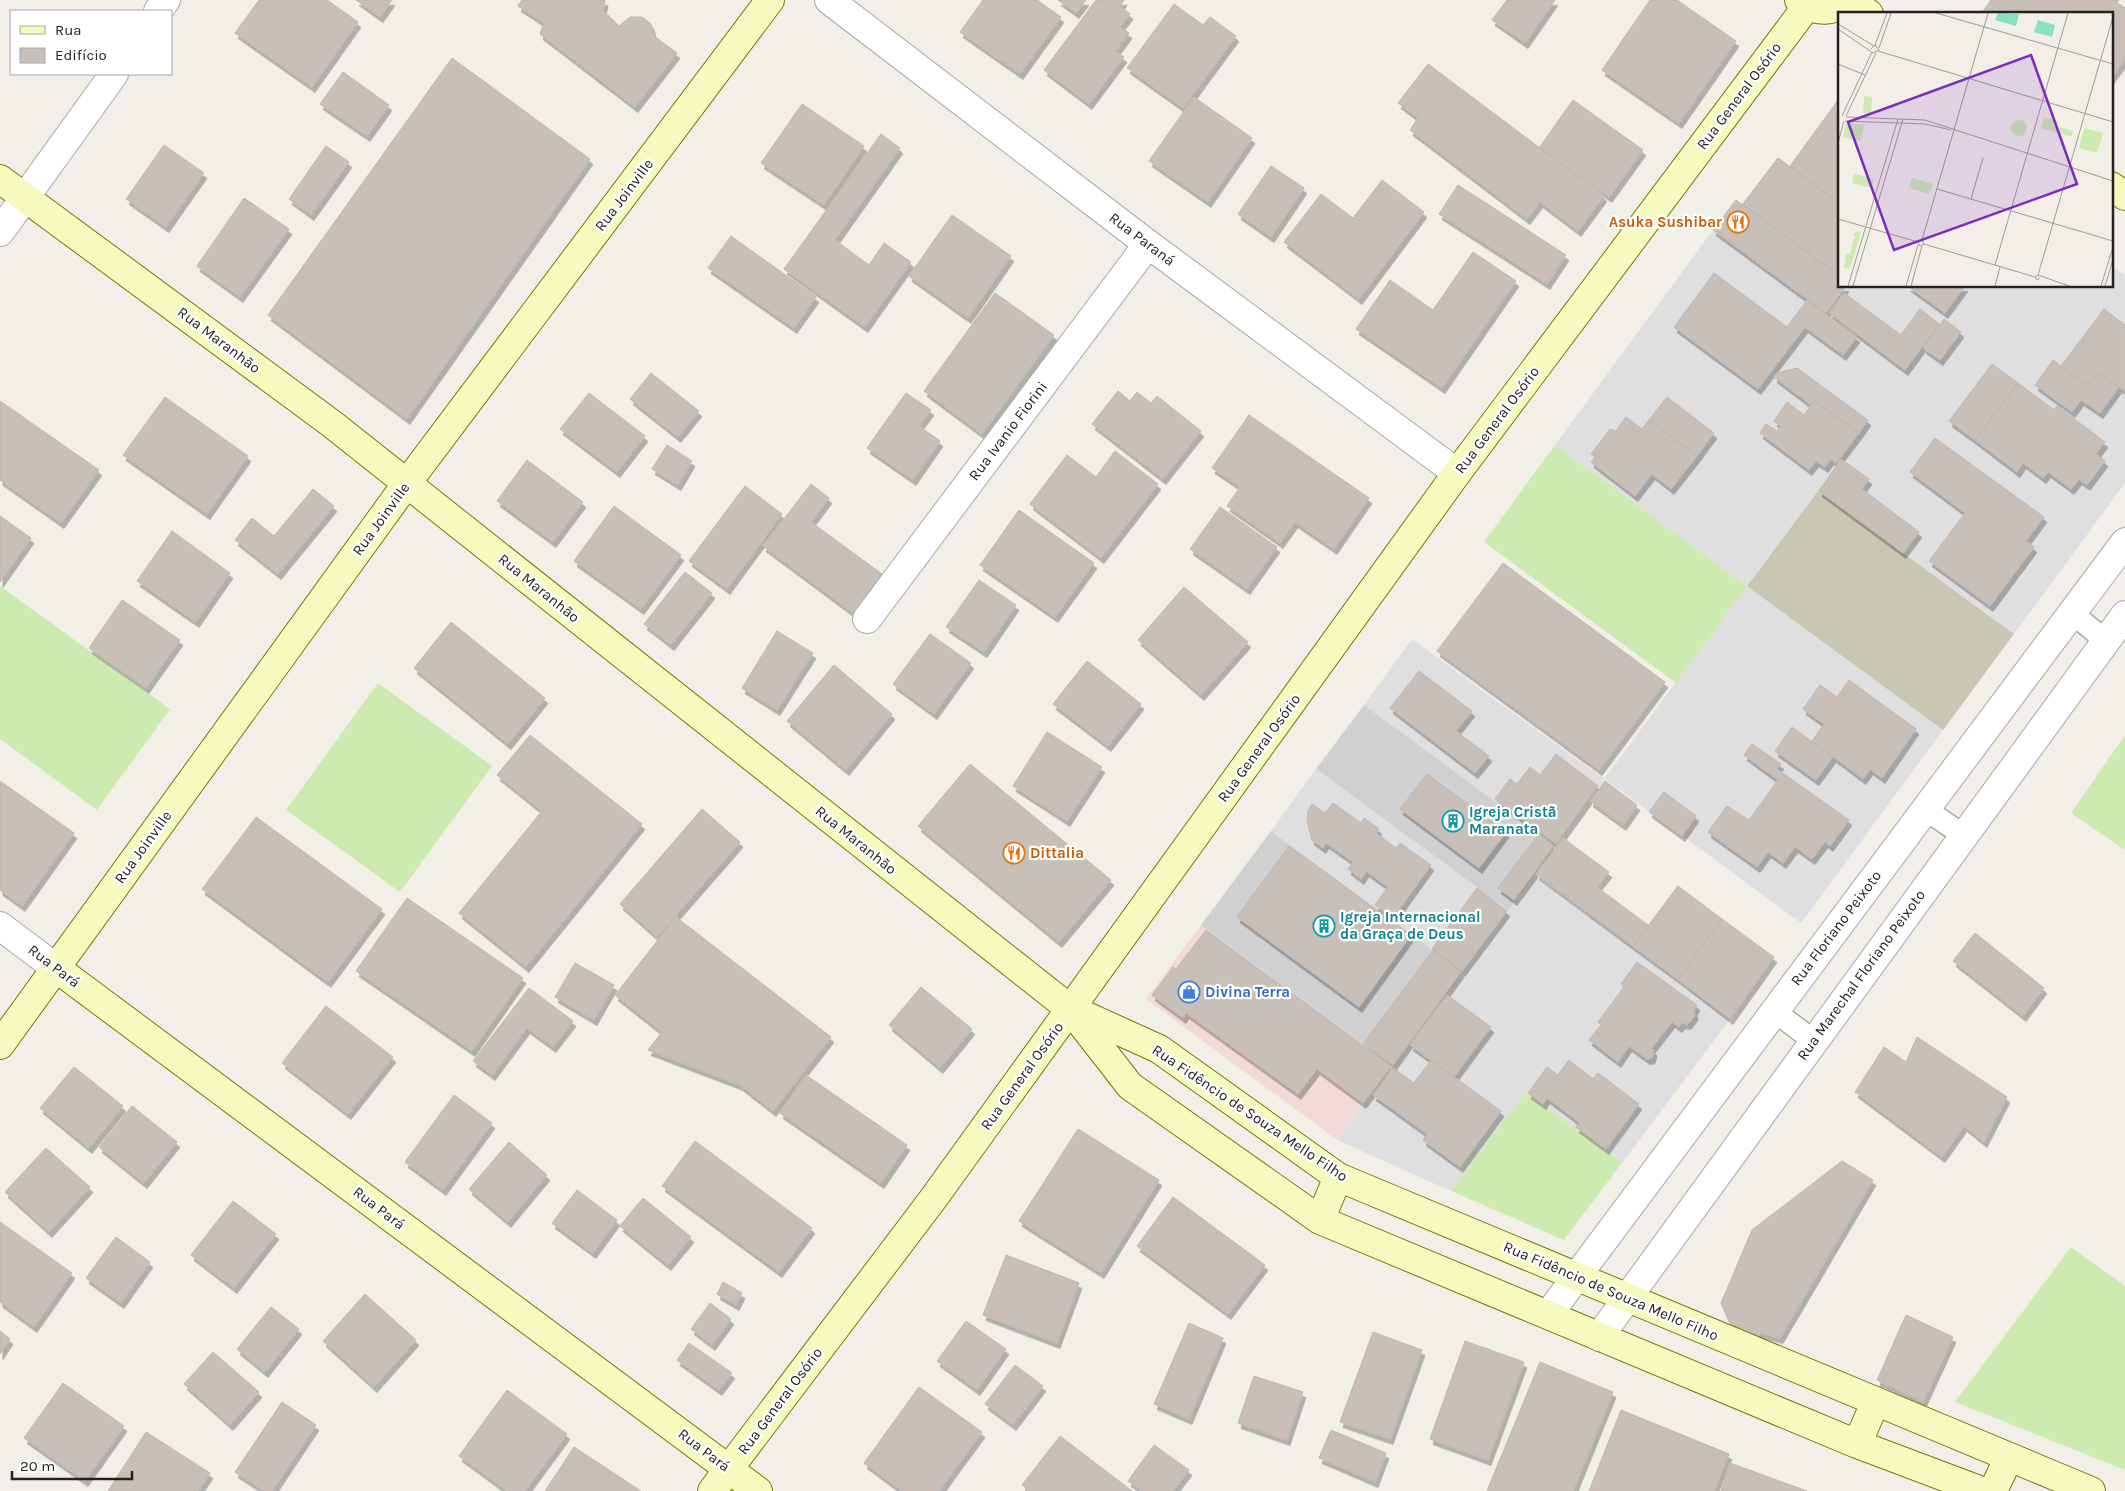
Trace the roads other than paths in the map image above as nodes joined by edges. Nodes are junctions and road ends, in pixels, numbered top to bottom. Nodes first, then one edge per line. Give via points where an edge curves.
1 (770, 0) edge
2 (829, 0) edge
3 (1850, 0) edge
4 (1803, 3) edge
5 (1866, 12) edge
6 (113, 75) edge
7 (0, 179) edge
8 (2112, 187) edge
9 (2125, 196) edge
10 (26, 198) junction
11 (0, 232) edge
12 (1148, 244) junction
13 (1457, 473) junction
14 (407, 483) junction
15 (2125, 542) edge
16 (2072, 613) junction
17 (2125, 615) edge
18 (868, 618) dead end
19 (2106, 641) junction
20 (1924, 810) junction
21 (1964, 835) junction
22 (0, 926) edge
23 (56, 968) junction
24 (1070, 1009) junction
25 (1774, 1011) junction
26 (1814, 1041) junction
27 (0, 1045) edge
28 (1338, 1177) junction
29 (1320, 1220) junction
30 (1576, 1276) junction
31 (1628, 1298) junction
32 (1548, 1315) junction
33 (1599, 1337) junction
34 (1876, 1402) junction
35 (1857, 1444) junction
36 (2009, 1457) junction
37 (729, 1468) junction
38 (712, 1491) edge
39 (758, 1491) edge
40 (1982, 1491) edge
41 (1993, 1491) edge
42 (2091, 1491) edge

1 - 14 street, Rua Joinville
2 - 12 street, Rua Paraná
3 - 4 street via 1829,10 1818,10
3 - 5 street
4 - 13 street, Rua General Osório
6 - 10 street
7 - 10 street, Rua Maranhão
8 - 9 street
10 - 11 street
10 - 14 street, Rua Maranhão
12 - 13 street, Rua Paraná
12 - 18 street, Rua Ivanio Fiorini
13 - 24 street, Rua General Osório
14 - 23 street, Rua Joinville
14 - 24 street, Rua Maranhão
15 - 16 street, Rua Floriano Peixoto
16 - 19 lane
16 - 20 street, Rua Floriano Peixoto
17 - 19 street, Rua Marechal Floriano Peixoto
19 - 21 street, Rua Marechal Floriano Peixoto
20 - 21 lane
20 - 25 street, Rua Floriano Peixoto
21 - 26 street, Rua Marechal Floriano Peixoto
22 - 23 street, Rua Pará
23 - 27 street, Rua Joinville
23 - 37 street, Rua Pará
24 - 28 street, Rua Fidêncio de Souza Mello Filho via 1159,1048
24 - 29 street via 1130,1086
24 - 37 street, Rua General Osório via 933,1199
25 - 26 lane
25 - 30 street, Rua Floriano Peixoto
26 - 31 street, Rua Marechal Floriano Peixoto
28 - 29 street
28 - 30 street, Rua Fidêncio de Souza Mello Filho
29 - 32 street
30 - 31 street, Rua Fidêncio de Souza Mello Filho
30 - 32 street, Rua Floriano Peixoto
31 - 33 street, Rua Marechal Floriano Peixoto
31 - 34 street, Rua Fidêncio de Souza Mello Filho
32 - 33 street
33 - 35 street
34 - 35 street
34 - 36 street, Rua Fidêncio de Souza Mello Filho
35 - 40 street
36 - 41 street
36 - 42 street, Rua Fidêncio de Souza Mello Filho
37 - 38 street, Rua General Osório
37 - 39 street, Rua Pará

